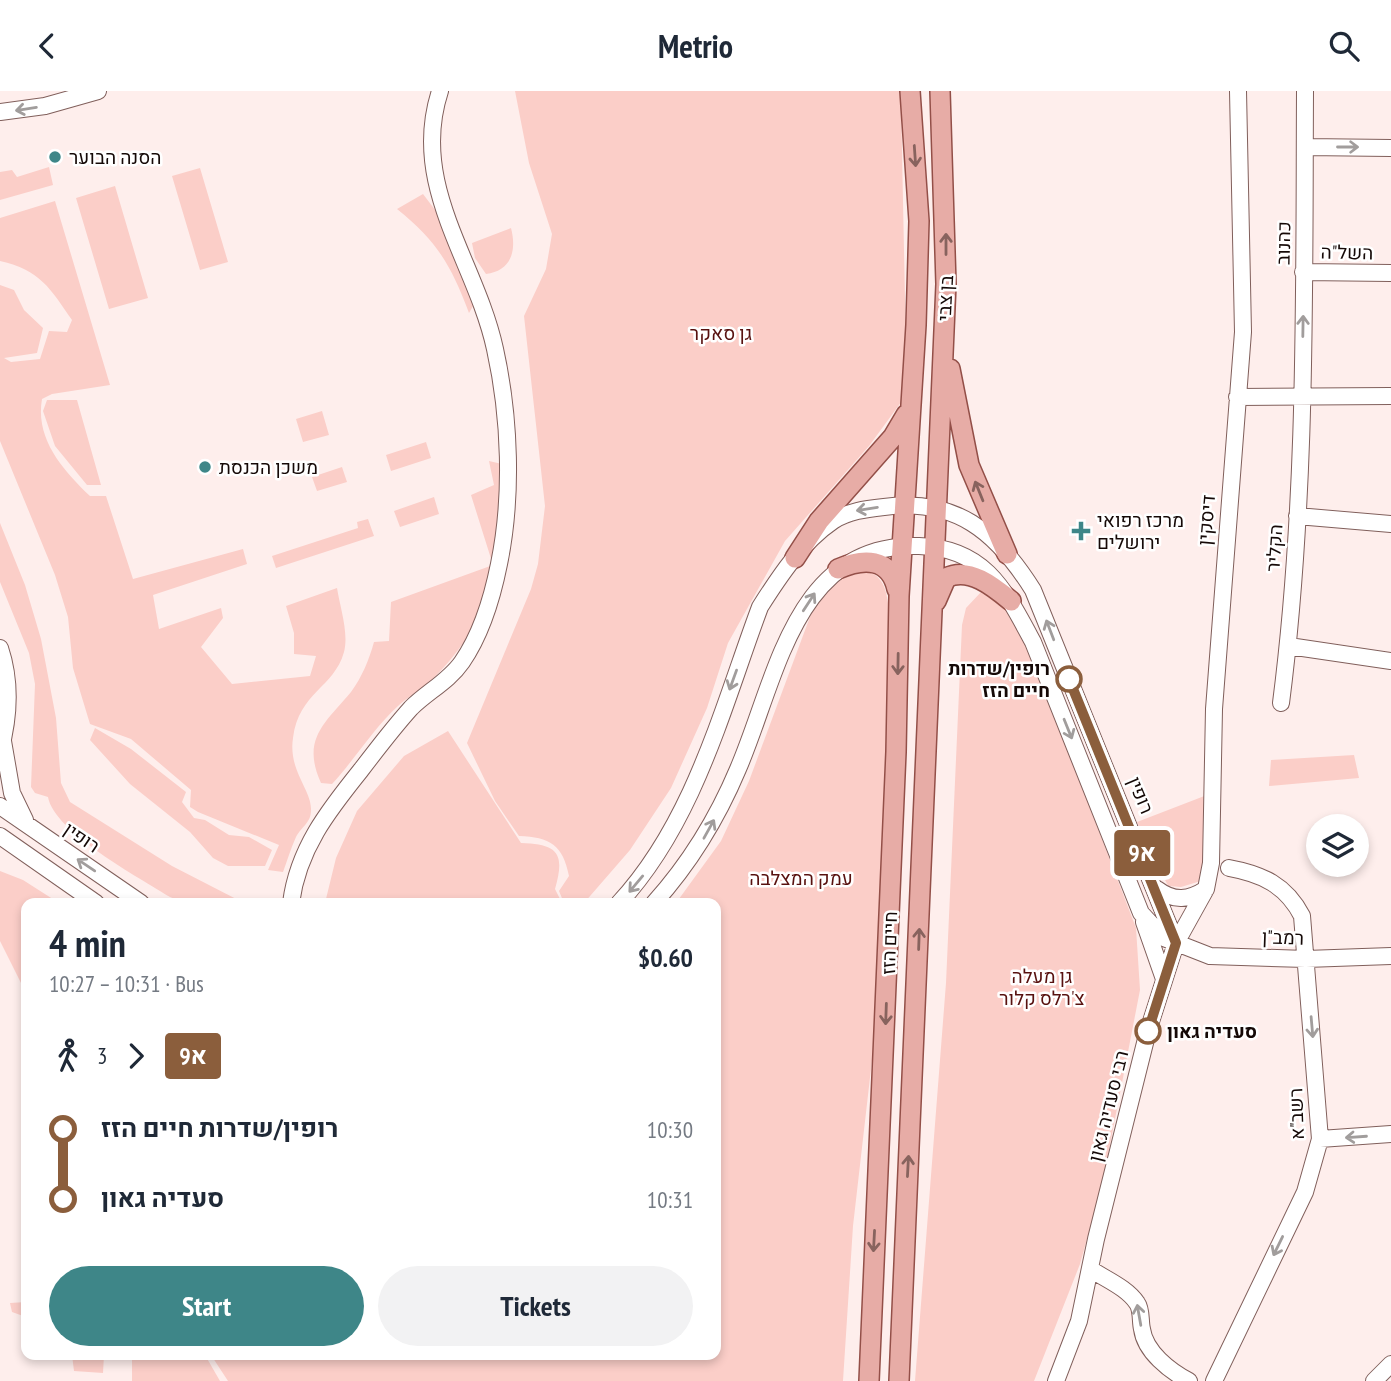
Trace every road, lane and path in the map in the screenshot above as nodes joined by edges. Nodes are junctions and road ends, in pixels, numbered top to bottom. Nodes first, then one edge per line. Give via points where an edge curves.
1 (98, 91) edge
2 (440, 91) edge
3 (910, 91) edge
4 (940, 91) edge
5 (1237, 91) edge
6 (1305, 91) edge
7 (0, 112) edge
8 (1305, 147) junction
9 (1391, 148) edge
10 (1303, 272) junction
11 (1391, 273) edge
12 (943, 327) junction
13 (1302, 394) junction
14 (1391, 396) edge
15 (1237, 397) junction
16 (910, 404) junction
17 (903, 504) junction
18 (935, 506) junction
19 (1297, 516) junction
20 (1391, 524) edge
21 (901, 545) junction
22 (933, 546) junction
23 (1007, 554) junction
24 (795, 558) junction
25 (838, 569) junction
26 (899, 596) junction
27 (1011, 601) junction
28 (931, 623) junction
29 (1289, 646) junction
30 (0, 648) edge
31 (1391, 661) edge
32 (8, 697) junction
33 (1281, 703) dead end
34 (0, 712) edge
35 (1, 746) edge
36 (0, 806) edge
37 (30, 828) junction
38 (0, 836) edge
39 (0, 849) edge
40 (30, 858) junction
41 (1229, 868) dead end
42 (1157, 889) junction
43 (1206, 889) junction
44 (89, 898) edge
45 (134, 898) edge
46 (291, 898) edge
47 (624, 898) edge
48 (658, 898) edge
49 (1141, 913) junction
50 (1176, 943) junction
51 (1210, 956) junction
52 (1391, 956) edge
53 (1306, 959) junction
54 (1164, 979) junction
55 (1391, 1134) edge
56 (1320, 1139) junction
57 (1092, 1271) junction
58 (1391, 1364) edge
59 (1171, 1377) edge
60 (869, 1381) edge
61 (899, 1381) edge
62 (1056, 1381) edge
63 (1189, 1381) edge
64 (1214, 1381) edge
65 (1374, 1381) edge

1 -> 7 street via 45,106
2 - 46 street via 433,132 434,183 495,348 505,405 507,497 499,563 484,622 471,649 460,666 397,724 323,818 302,858
3 -> 16 main road, בן צבי via 919,221
12 -> 4 main road, בן צבי via 946,223
5 - 15 street, דיסקין via 1242,332
6 - 8 street, כהנוב
8 -> 9 street
8 - 10 street, כהנוב
10 - 11 street, השל"ה
13 -> 10 street, כהנוב
12 - 18 main road, בן צבי
23 -> 12 main road via 969,465
13 - 14 street
13 - 15 street
13 - 19 street, הקליר
15 - 43 street, דיסקין via 1213,709 1213,841
16 - 17 main road, בן צבי
16 - 24 main road via 893,437 819,521
17 - 18 street, רופין
17 - 21 main road, חיים הזז
17 -> 24 street, רופין via 860,509 834,520
18 - 22 main road, חיים הזז
18 - 23 street, רופין via 969,522
19 - 20 street
19 - 29 street, הקליר
21 - 22 street
21 - 25 street via 863,554
21 - 26 main road, חיים הזז
22 - 27 street via 974,560
22 - 28 main road, חיים הזז
42 -> 23 street, רופין via 1043,612
24 -> 47 street, רופין via 760,607 675,824
25 - 26 main road via 863,561 879,562 891,574
48 -> 25 street via 687,865 712,823 739,769 797,622 817,590
26 -> 60 main road, חיים הזז
27 - 28 main road via 979,579 953,575 941,585
27 -> 49 street via 1033,642
61 -> 28 main road, חיים הזז
29 - 31 street
29 - 33 street, הקליר
30 - 32 street
32 - 34 street
32 - 35 street
35 - 37 street via 13,798
36 - 37 street, רופין
45 -> 37 street, רופין
38 - 40 street
39 - 40 street
40 - 44 street
41 - 53 street, רשב"א via 1253,872 1293,897 1302,916
42 - 43 street via 1181,899
42 - 50 street, רופין
43 - 50 street, דיסקין
49 - 50 street via 1157,933
49 - 54 street
50 - 51 street, רמב"ן
50 - 54 street, רבי סעדיה גאון
51 - 53 street, רמב"ן
51 - 54 street via 1185,962
52 - 53 street, רמב"ן
53 -> 56 street, רשב"א
54 - 57 street, רבי סעדיה גאון via 1096,1239
55 -> 56 street
56 -> 64 street, רשב"א via 1305,1192
59 -> 57 street via 1142,1333 1139,1305
57 - 62 street, רבי סעדיה גאון
58 - 65 street
59 - 63 street

